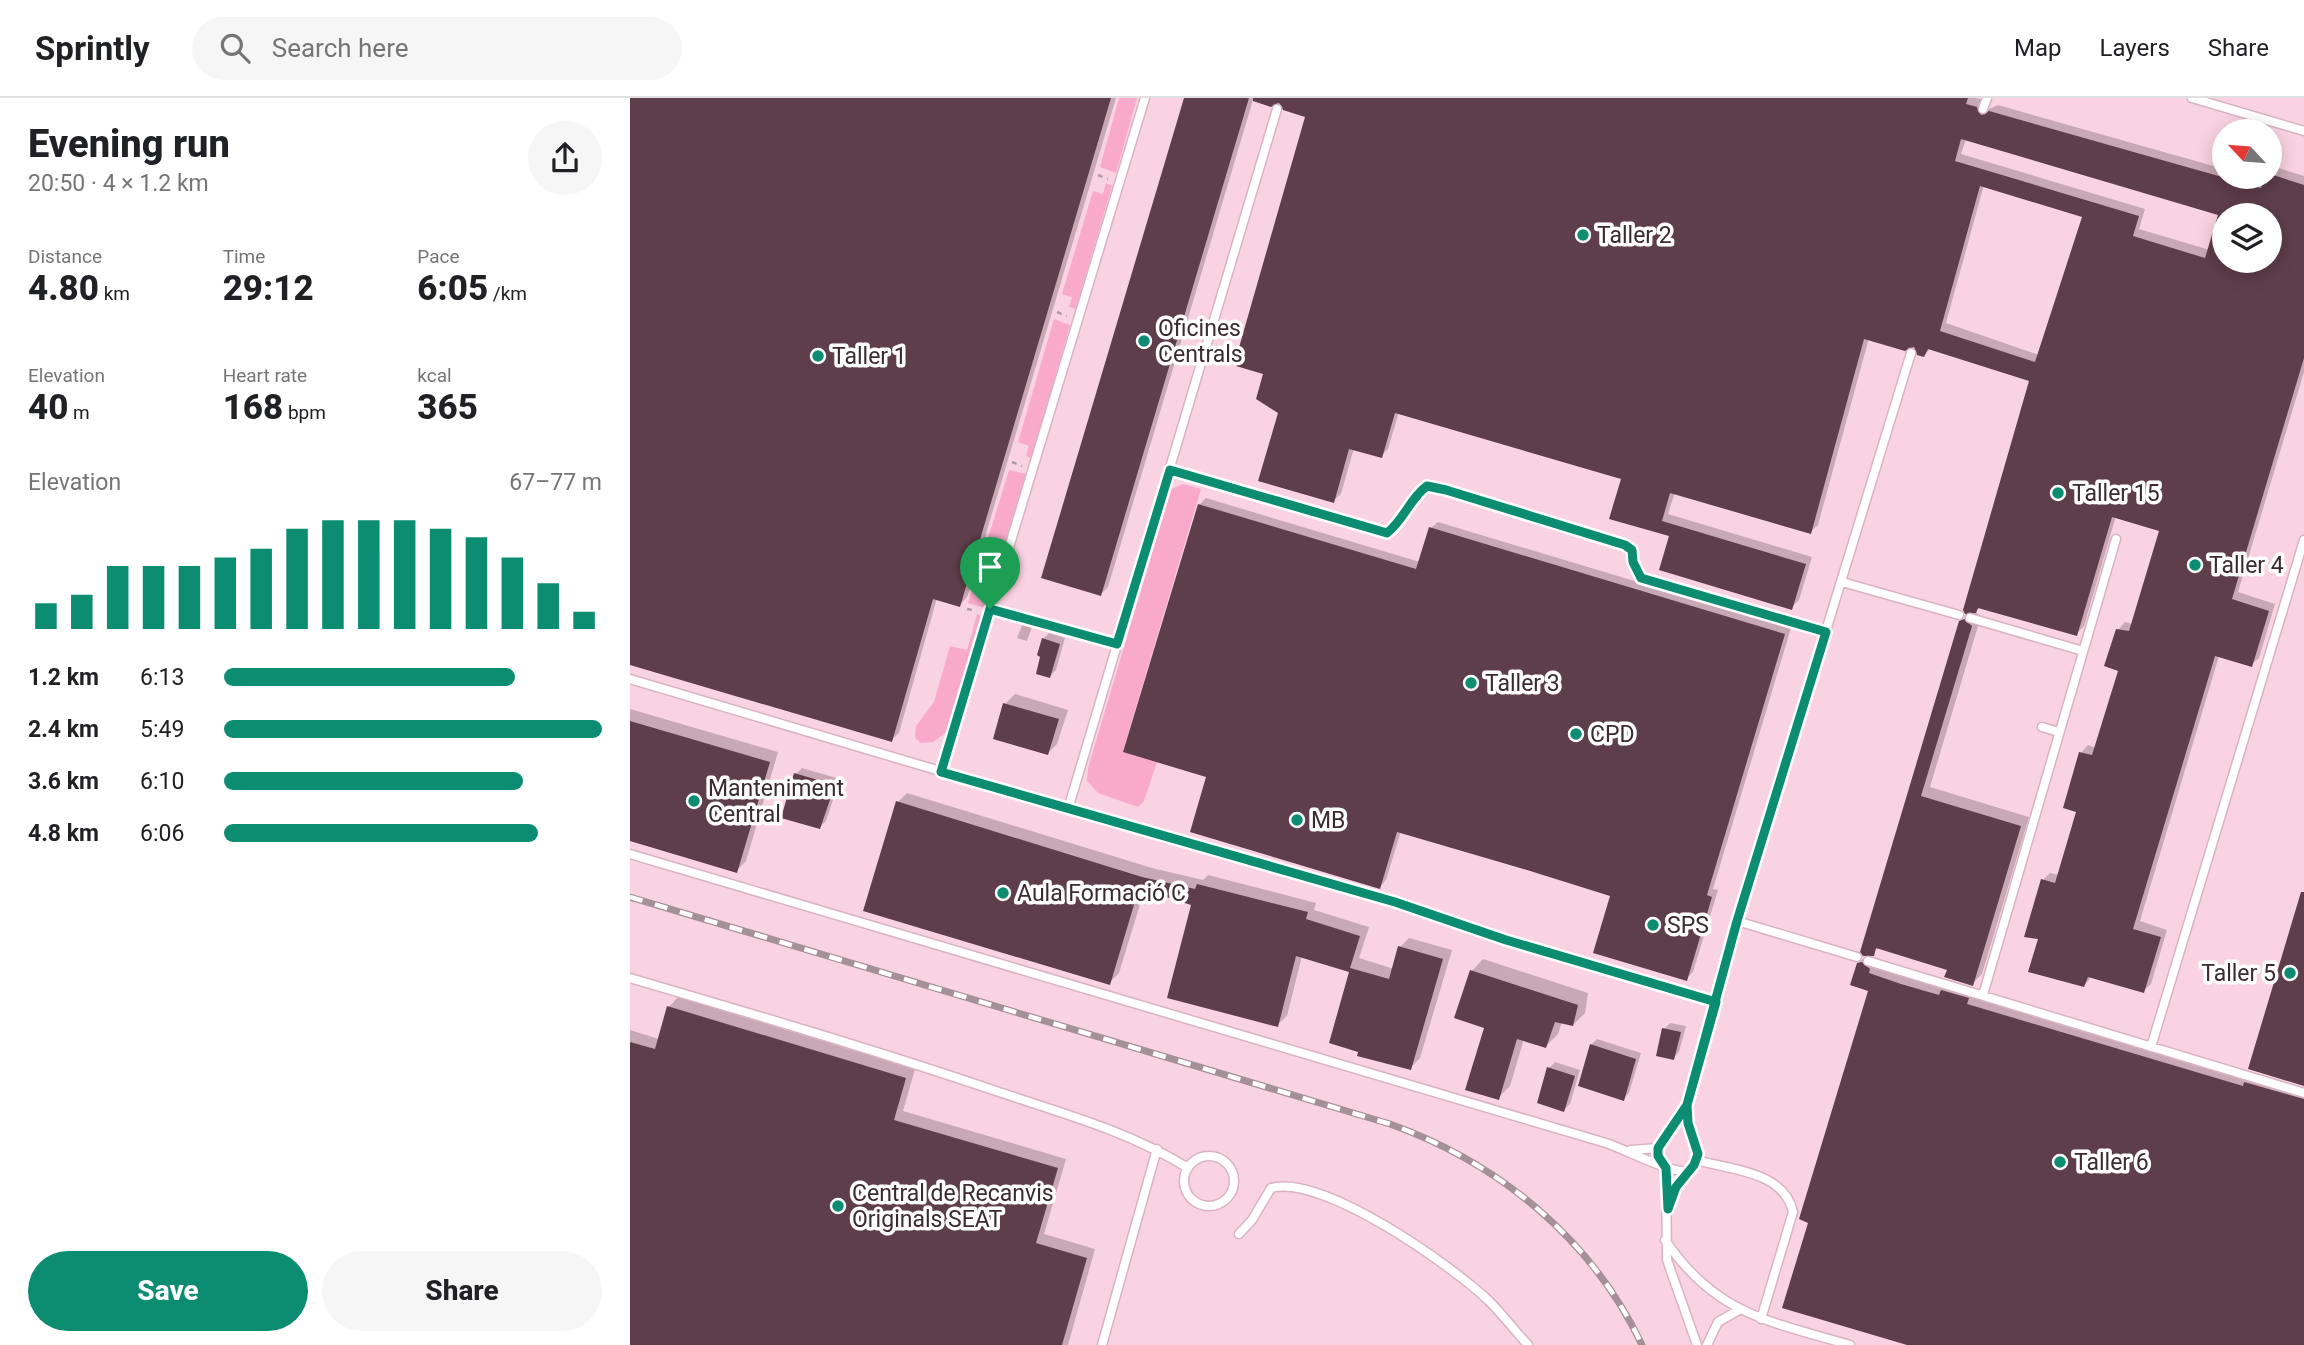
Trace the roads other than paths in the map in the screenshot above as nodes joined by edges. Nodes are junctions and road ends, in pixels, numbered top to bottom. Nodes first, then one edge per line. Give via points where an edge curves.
1 (1144, 98) edge
2 (1987, 98) edge
3 (2192, 98) edge
4 (1277, 109) dead end
5 (1983, 109) dead end
6 (2304, 131) edge
7 (1911, 353) dead end
8 (1170, 470) junction
9 (2116, 538) dead end
10 (2304, 540) edge
11 (1842, 582) junction
12 (987, 611) junction
13 (1959, 615) dead end
14 (1970, 618) dead end
15 (1826, 632) junction
16 (1117, 644) junction
17 (2083, 652) junction
18 (630, 679) edge
19 (2042, 727) dead end
20 (2059, 732) junction
21 (941, 772) junction
22 (1068, 809) junction
23 (630, 854) edge
24 (1737, 921) junction
25 (1857, 957) dead end
26 (1868, 961) dead end
27 (630, 978) edge
28 (1983, 995) junction
29 (1716, 1002) junction
30 (2151, 1047) junction
31 (2304, 1093) edge
32 (1687, 1105) junction
33 (1669, 1134) junction
34 (1692, 1138) junction
35 (1658, 1148) junction
36 (1157, 1149) junction
37 (1628, 1150) junction
38 (1696, 1160) junction
39 (1664, 1166) junction
40 (1188, 1168) junction
41 (1686, 1171) junction
42 (1668, 1209) junction
43 (1239, 1234) dead end
44 (1665, 1240) junction
45 (1739, 1310) junction
46 (1760, 1319) junction
47 (1102, 1345) edge
48 (1528, 1345) edge
49 (1697, 1345) edge
50 (1707, 1345) edge
51 (1850, 1345) edge

1 - 12 lane
2 - 5 lane
3 - 6 lane
4 - 8 lane
7 - 11 lane
8 - 15 lane via 1387,533 1427,486 1446,490 1625,545 1632,550 1641,578
8 - 16 lane
9 - 17 lane
10 - 30 lane
11 - 13 lane
11 - 15 lane
12 - 16 lane
12 - 21 lane
14 - 17 lane
15 - 24 lane
16 - 22 lane
17 - 20 lane
18 - 21 lane
19 - 20 lane
20 - 28 lane
21 - 22 lane
22 - 29 lane via 1395,902
23 - 37 lane
24 - 25 lane
24 - 29 lane
26 - 28 lane
27 - 36 lane via 861,1045
28 - 30 lane
29 - 32 lane
30 - 31 lane
32 - 33 lane
32 - 34 lane
33 - 34 lane via 1678,1132
33 - 35 lane
34 - 38 lane
35 - 37 lane
35 - 39 lane
36 - 40 lane
36 - 47 lane
37 - 39 lane
38 - 41 lane
38 - 46 lane via 1769,1179 1789,1197 1793,1212
39 - 41 lane
39 - 42 lane
40 - 40 lane via 1184,1186 1193,1201 1218,1204 1232,1191 1232,1172 1217,1157 1204,1156
41 - 42 lane
42 - 44 lane
43 - 48 lane via 1271,1188 1282,1185 1310,1190 1369,1217 1435,1257 1487,1300
44 - 45 lane via 1692,1276
44 - 49 lane via 1672,1278
45 - 46 lane
45 - 50 lane via 1718,1322
46 - 51 lane

